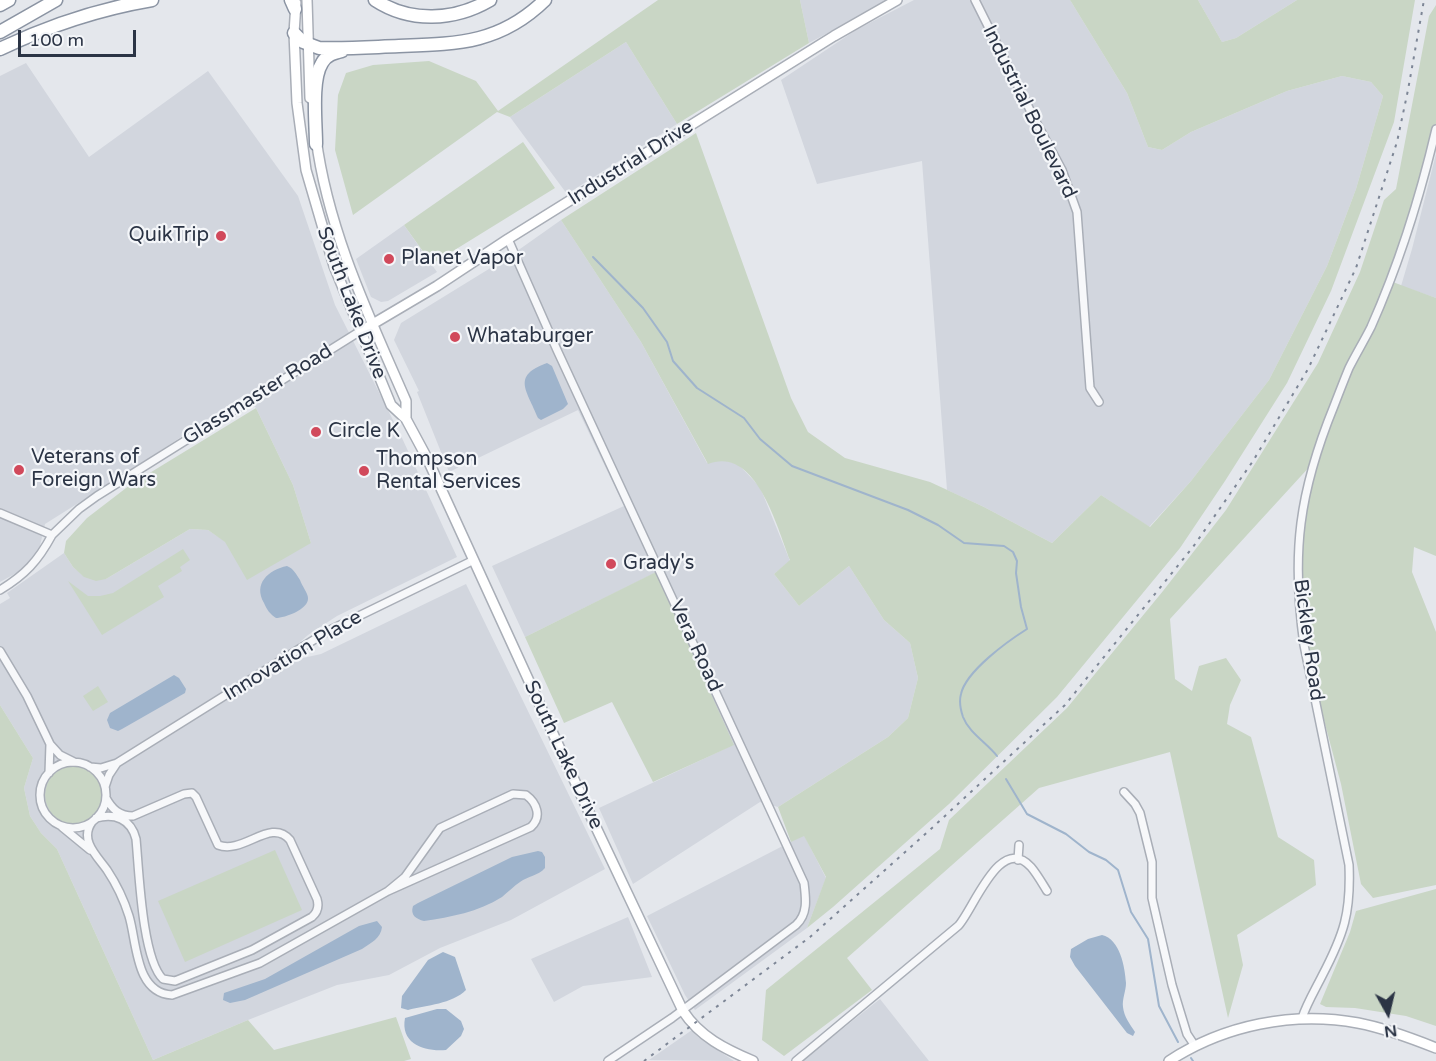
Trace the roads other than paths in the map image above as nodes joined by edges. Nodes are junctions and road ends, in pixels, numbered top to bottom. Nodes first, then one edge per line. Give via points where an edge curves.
1 (9, 0) edge
2 (56, 0) edge
3 (152, 0) edge
4 (307, 0) edge
5 (375, 0) edge
6 (490, 0) edge
7 (545, 0) edge
8 (897, 0) edge
9 (975, 0) edge
10 (294, 3) edge
11 (0, 5) edge
12 (0, 32) edge
13 (294, 33) junction
14 (307, 44) junction
15 (0, 49) edge
16 (352, 49) junction
17 (1436, 129) edge
18 (316, 144) junction
19 (508, 239) junction
20 (366, 328) junction
21 (1099, 402) dead end
22 (406, 419) junction
23 (0, 513) edge
24 (52, 535) junction
25 (474, 560) junction
26 (0, 590) edge
27 (0, 651) edge
28 (50, 744) junction
29 (74, 762) junction
30 (117, 763) junction
31 (90, 767) junction
32 (49, 773) junction
33 (105, 788) junction
34 (1124, 792) dead end
35 (106, 798) junction
36 (94, 820) junction
37 (60, 825) junction
38 (1020, 845) dead end
39 (94, 854) junction
40 (1018, 860) junction
41 (388, 891) junction
42 (1047, 891) dead end
43 (683, 1011) junction
44 (1302, 1018) junction
45 (1195, 1046) junction
46 (1436, 1048) edge
47 (608, 1061) edge
48 (753, 1061) edge
49 (796, 1061) edge
50 (1169, 1061) edge

1 - 11 highway
2 - 12 highway
3 - 15 highway via 100,10
4 - 14 main road, South Lake Drive
5 - 6 highway via 399,12 429,17 467,11
7 - 16 highway via 515,23 475,40
8 - 19 main road, Industrial Drive
9 - 21 street, Industrial Boulevard via 1071,195 1079,231 1090,388
10 - 13 main road, South Lake Drive
13 - 14 highway
13 - 20 main road, South Lake Drive via 297,103 306,170 334,266
14 - 16 highway
14 - 18 main road, South Lake Drive
16 - 18 highway via 329,56 321,64 316,94
17 - 44 street, Bickley Road via 1405,240 1319,442 1303,502 1298,552 1299,610 1350,885 1344,930
18 - 20 main road, South Lake Drive
19 - 20 main road, Industrial Drive
19 - 43 street, Vera Road via 804,883 806,906 801,921
20 - 22 main road, South Lake Drive via 406,401
20 - 22 main road, South Lake Drive via 391,405
20 - 24 street, Glassmaster Road via 97,496
22 - 25 main road, South Lake Drive
23 - 24 street
24 - 26 street, Glassmaster Road via 37,561
25 - 30 street, Innovation Place via 328,631
25 - 43 main road, South Lake Drive
27 - 28 street
28 - 29 street
28 - 32 street
29 - 31 street
29 - 32 street
30 - 31 street, Innovation Place
30 - 33 street
31 - 33 street
32 - 37 street via 41,802 51,819
33 - 35 street
34 - 45 street via 1140,813 1152,862 1152,898 1172,985 1187,1034
35 - 36 street
35 - 36 street via 116,811 133,816 192,793 218,845 226,848 275,831 283,833 290,840 317,899 316,912 252,950 175,981 166,981 157,973 149,953 133,829 115,816
36 - 37 street via 82,827
36 - 39 street via 87,829 87,838
37 - 39 street
38 - 40 street
39 - 41 street via 126,906 146,978 168,995 260,963
40 - 42 street via 1031,867
40 - 49 street via 1007,860 993,872 967,916 953,931
41 - 41 street via 531,827 538,816 535,803 526,795 513,794 444,826 405,877
43 - 47 street, Vera Road
43 - 48 main road, South Lake Drive via 712,1041
44 - 45 main road via 1255,1025
44 - 46 main road via 1360,1023
45 - 50 main road

